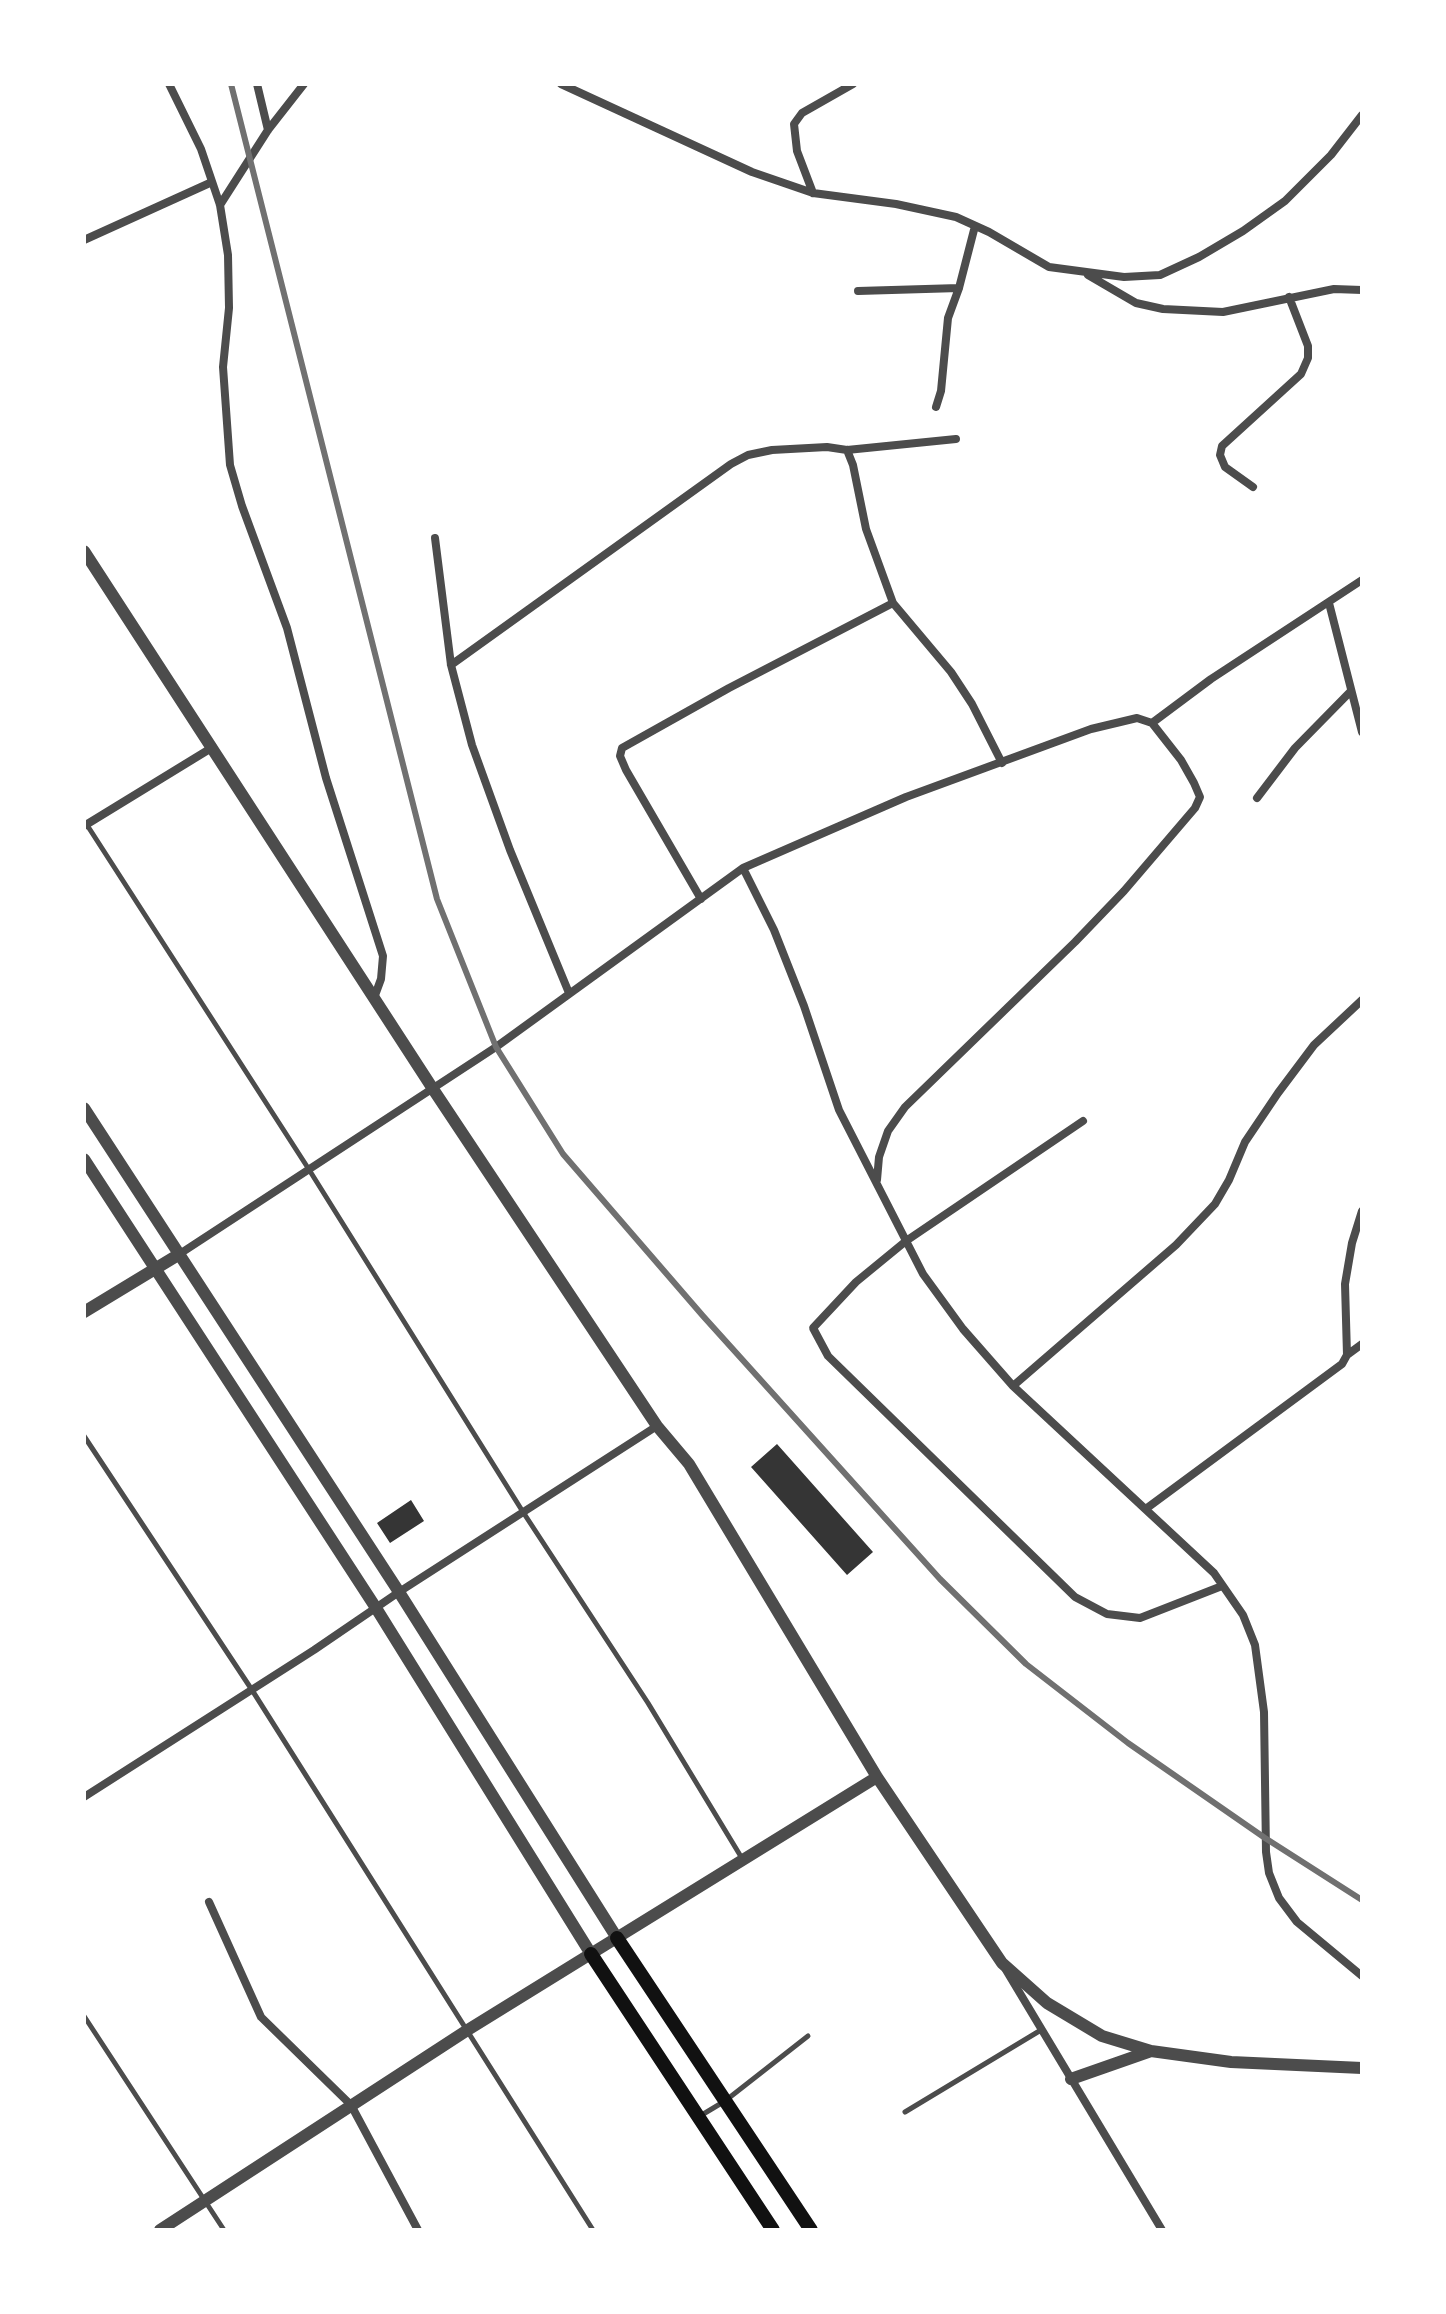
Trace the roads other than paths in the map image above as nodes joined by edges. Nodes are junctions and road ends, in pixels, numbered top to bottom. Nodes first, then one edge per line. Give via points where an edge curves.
1 (169, 84) edge
2 (257, 84) edge
3 (304, 84) edge
4 (561, 84) edge
5 (853, 84) edge
6 (1362, 115) edge
7 (268, 130) junction
8 (212, 182) junction
9 (813, 193) junction
10 (220, 205) junction
11 (975, 226) junction
12 (84, 240) edge
13 (1084, 272) junction
14 (959, 288) junction
15 (1362, 290) edge
16 (858, 291) dead end
17 (1289, 297) junction
18 (936, 407) dead end
19 (956, 439) dead end
20 (847, 450) junction
21 (1253, 487) dead end
22 (435, 538) dead end
23 (84, 551) edge
24 (1362, 580) edge
25 (893, 603) junction
26 (1329, 603) junction
27 (451, 665) junction
28 (1350, 692) junction
29 (1152, 723) junction
30 (1362, 732) edge
31 (213, 747) junction
32 (1002, 763) junction
33 (1257, 798) dead end
34 (85, 825) edge
35 (743, 868) junction
36 (701, 899) junction
37 (569, 993) junction
38 (374, 998) junction
39 (1362, 1000) edge
40 (433, 1089) junction
41 (84, 1108) edge
42 (1083, 1121) dead end
43 (84, 1159) edge
44 (308, 1168) junction
45 (877, 1181) junction
46 (1362, 1211) edge
47 (906, 1241) junction
48 (178, 1255) junction
49 (154, 1270) junction
50 (84, 1312) edge
51 (1362, 1344) edge
52 (1347, 1355) junction
53 (254, 1371) junction
54 (229, 1385) junction
55 (1013, 1386) junction
56 (657, 1426) junction
57 (84, 1436) edge
58 (1147, 1508) junction
59 (523, 1512) junction
60 (1222, 1586) junction
61 (399, 1592) junction
62 (376, 1608) junction
63 (252, 1690) junction
64 (877, 1777) junction
65 (84, 1797) edge
66 (744, 1861) junction
67 (209, 1902) dead end
68 (617, 1938) junction
69 (591, 1954) junction
70 (1002, 1963) junction
71 (1362, 1976) edge
72 (84, 2016) edge
73 (1041, 2030) junction
74 (466, 2031) junction
75 (808, 2036) dead end
76 (1151, 2051) junction
77 (1362, 2068) edge
78 (1071, 2079) junction
79 (725, 2101) junction
80 (351, 2105) junction
81 (905, 2112) dead end
82 (698, 2117) junction
83 (205, 2201) junction
84 (160, 2230) edge
85 (224, 2230) edge
86 (418, 2230) edge
87 (593, 2230) edge
88 (773, 2230) edge
89 (811, 2230) edge
90 (1162, 2230) edge

1 - 8 street
2 - 7 street
3 - 7 street
4 - 9 street via 752,172
5 - 9 street via 802,113 794,124 797,151
6 - 13 street via 1285,201 1199,257 1160,275
7 - 10 street
8 - 10 street
8 - 12 street
9 - 11 street via 896,204
10 - 38 street via 228,255 223,367 230,465 287,628 326,778 375,926 383,956
11 - 13 street via 1049,267
11 - 14 street
13 - 17 street via 1136,303 1163,309 1223,312
14 - 16 street
14 - 18 street via 948,318
15 - 17 street
17 - 21 street via 1308,358 1301,374 1222,446 1220,455 1225,467
19 - 20 street
20 - 25 street via 866,529
20 - 27 street via 772,450 731,464
22 - 27 street
23 - 31 street
24 - 26 street
25 - 32 street via 951,672
25 - 36 street via 622,748 626,770
26 - 28 street
26 - 29 street
27 - 37 street via 472,745
28 - 30 street
28 - 33 street via 1295,748
29 - 32 street via 1119,720
29 - 45 street via 1194,783 1200,797 1195,808 1085,932 905,1107 888,1131
31 - 34 street
31 - 38 street
32 - 35 street via 839,824
34 - 44 lane
35 - 36 street
35 - 45 street via 774,930 839,1110
36 - 37 street
37 - 40 street
38 - 40 street
39 - 55 street via 1314,1045 1278,1093 1245,1142 1215,1204 1176,1245
40 - 44 street
40 - 56 street
41 - 48 street
42 - 47 street
43 - 49 street
44 - 48 street
44 - 59 lane
45 - 47 street
46 - 52 street via 1345,1284
47 - 55 street via 963,1329
47 - 60 street via 856,1282 813,1328 828,1356 1075,1597 1107,1614 1140,1618
48 - 49 street
48 - 53 street
49 - 50 street
49 - 54 street
51 - 52 street
52 - 58 street via 1332,1372
53 - 54 street
53 - 61 street
54 - 62 street
55 - 58 street
56 - 59 street
56 - 64 street via 689,1464
57 - 63 lane
58 - 60 street
59 - 61 street
59 - 66 lane
60 - 71 street via 1243,1615 1255,1645 1264,1712 1269,1873 1297,1922
61 - 62 street
61 - 68 street
62 - 63 street
62 - 69 street
63 - 65 street
63 - 74 lane
64 - 66 street
64 - 70 street
66 - 68 street
67 - 80 street via 261,2017
68 - 69 street
68 - 79 main road
69 - 74 street
69 - 82 main road
70 - 73 street
70 - 76 street via 1047,2003 1102,2036
72 - 83 lane
73 - 78 street
73 - 81 lane
74 - 80 street
74 - 87 lane
75 - 79 lane
76 - 77 street via 1231,2062
76 - 78 street
78 - 90 street
79 - 82 lane
79 - 89 main road
80 - 83 street
80 - 86 street
82 - 88 main road
83 - 84 street
83 - 85 lane

